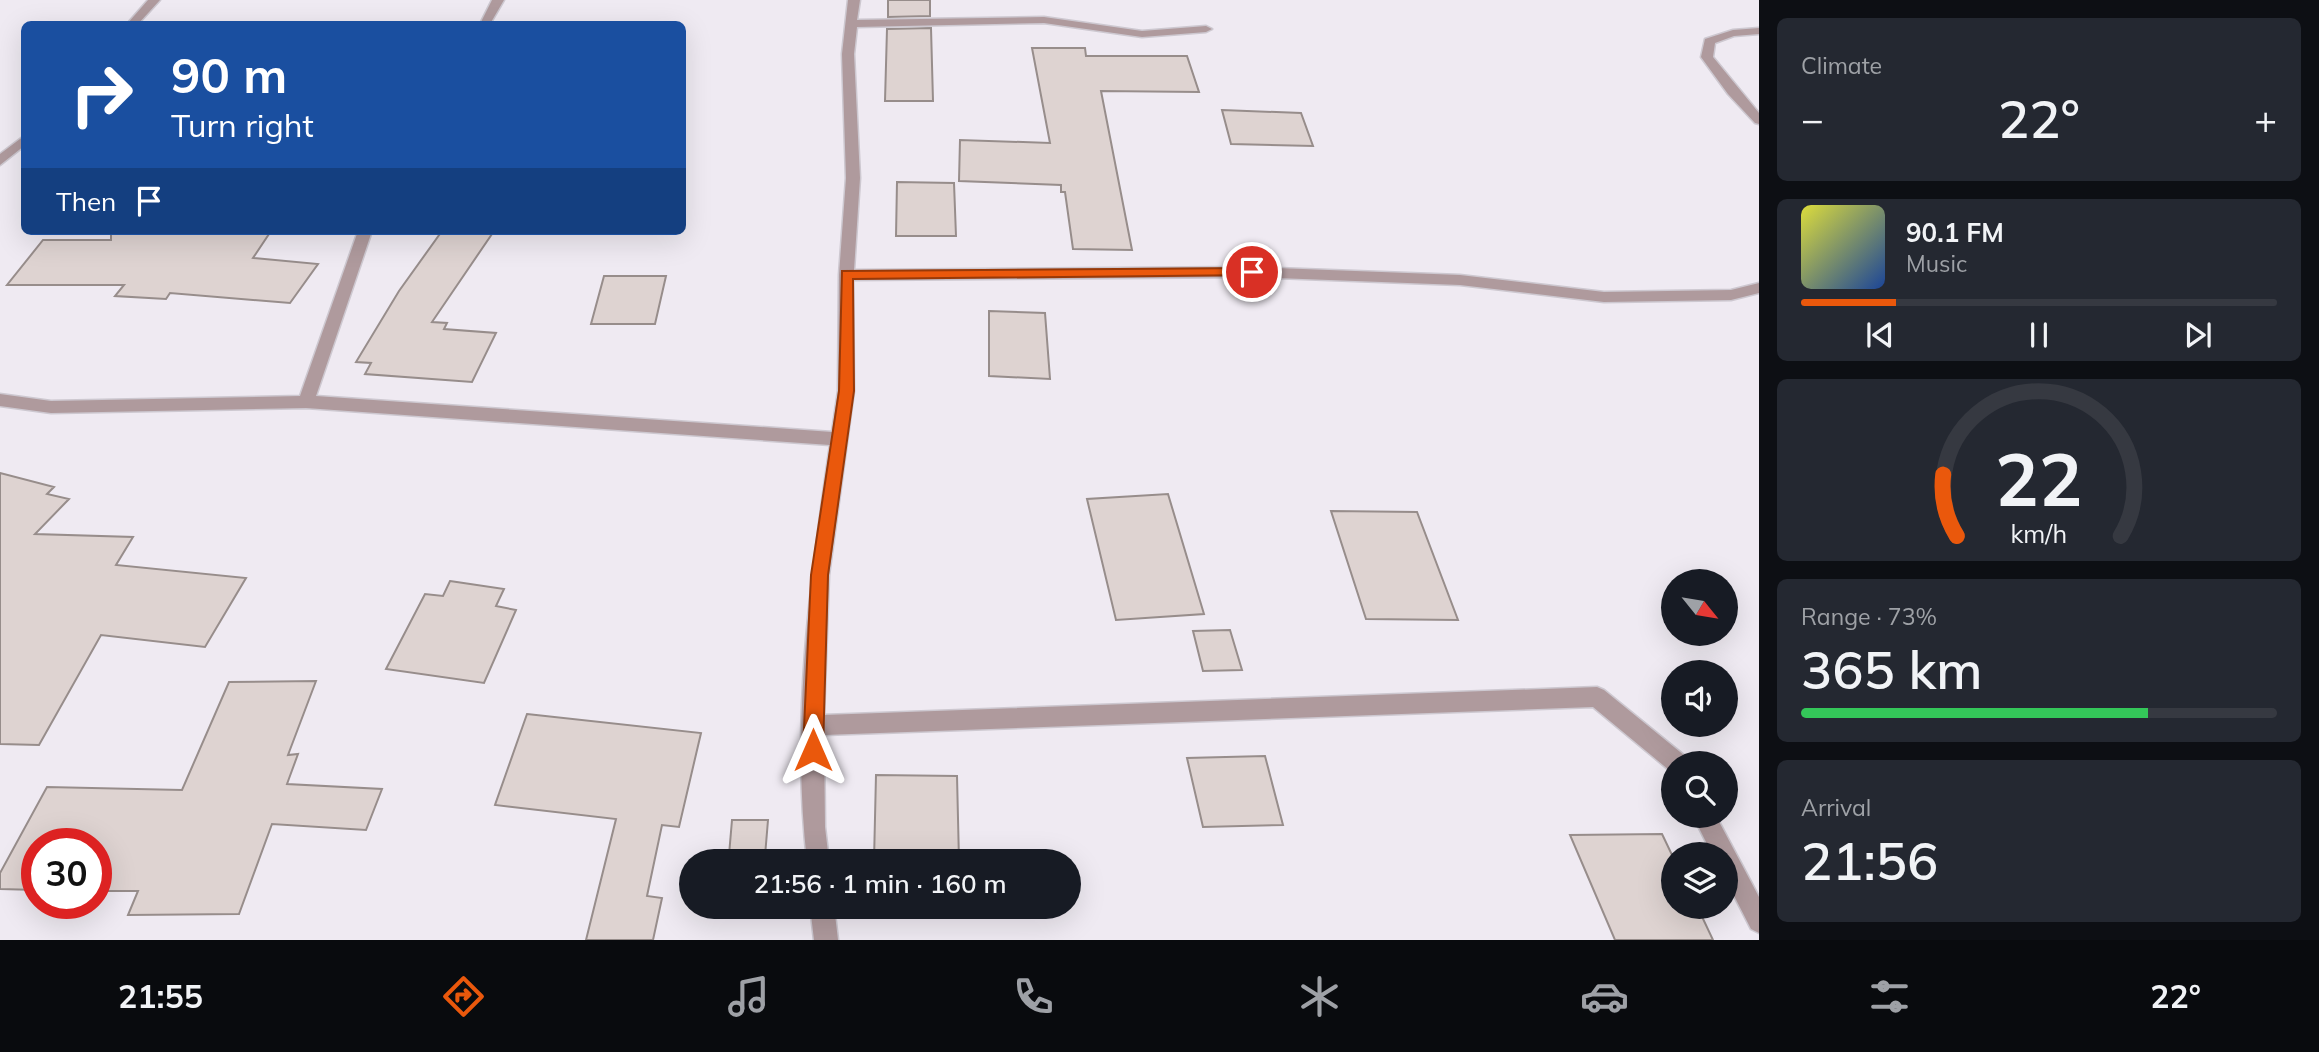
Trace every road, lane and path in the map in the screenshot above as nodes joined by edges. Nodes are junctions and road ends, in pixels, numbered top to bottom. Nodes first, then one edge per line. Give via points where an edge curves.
1 (154, 0) edge
2 (498, 0) edge
3 (853, 0) edge
4 (135, 21) edge
5 (487, 21) edge
6 (852, 24) junction
7 (1206, 29) dead end
8 (1759, 31) edge
9 (1759, 120) edge
10 (21, 143) edge
11 (0, 161) edge
12 (364, 235) edge
13 (846, 275) junction
14 (1759, 288) edge
15 (0, 400) edge
16 (306, 402) junction
17 (840, 439) junction
18 (813, 725) junction
19 (1662, 751) edge
20 (817, 849) edge
21 (1738, 880) edge
22 (824, 919) edge
23 (1759, 921) edge
24 (826, 940) edge

1 - 4 street
2 - 5 street
3 - 6 street
6 - 7 street via 1044,20 1142,34
6 - 13 street via 848,54 853,177
8 - 9 street via 1709,41 1707,57
10 - 11 street
12 - 16 street
13 - 14 street via 1252,272 1460,280 1604,297 1731,295
13 - 17 street via 846,391
15 - 16 street via 51,407
16 - 17 street
17 - 18 street via 820,575
18 - 19 street via 1597,697
18 - 20 street
21 - 23 street
22 - 24 street

